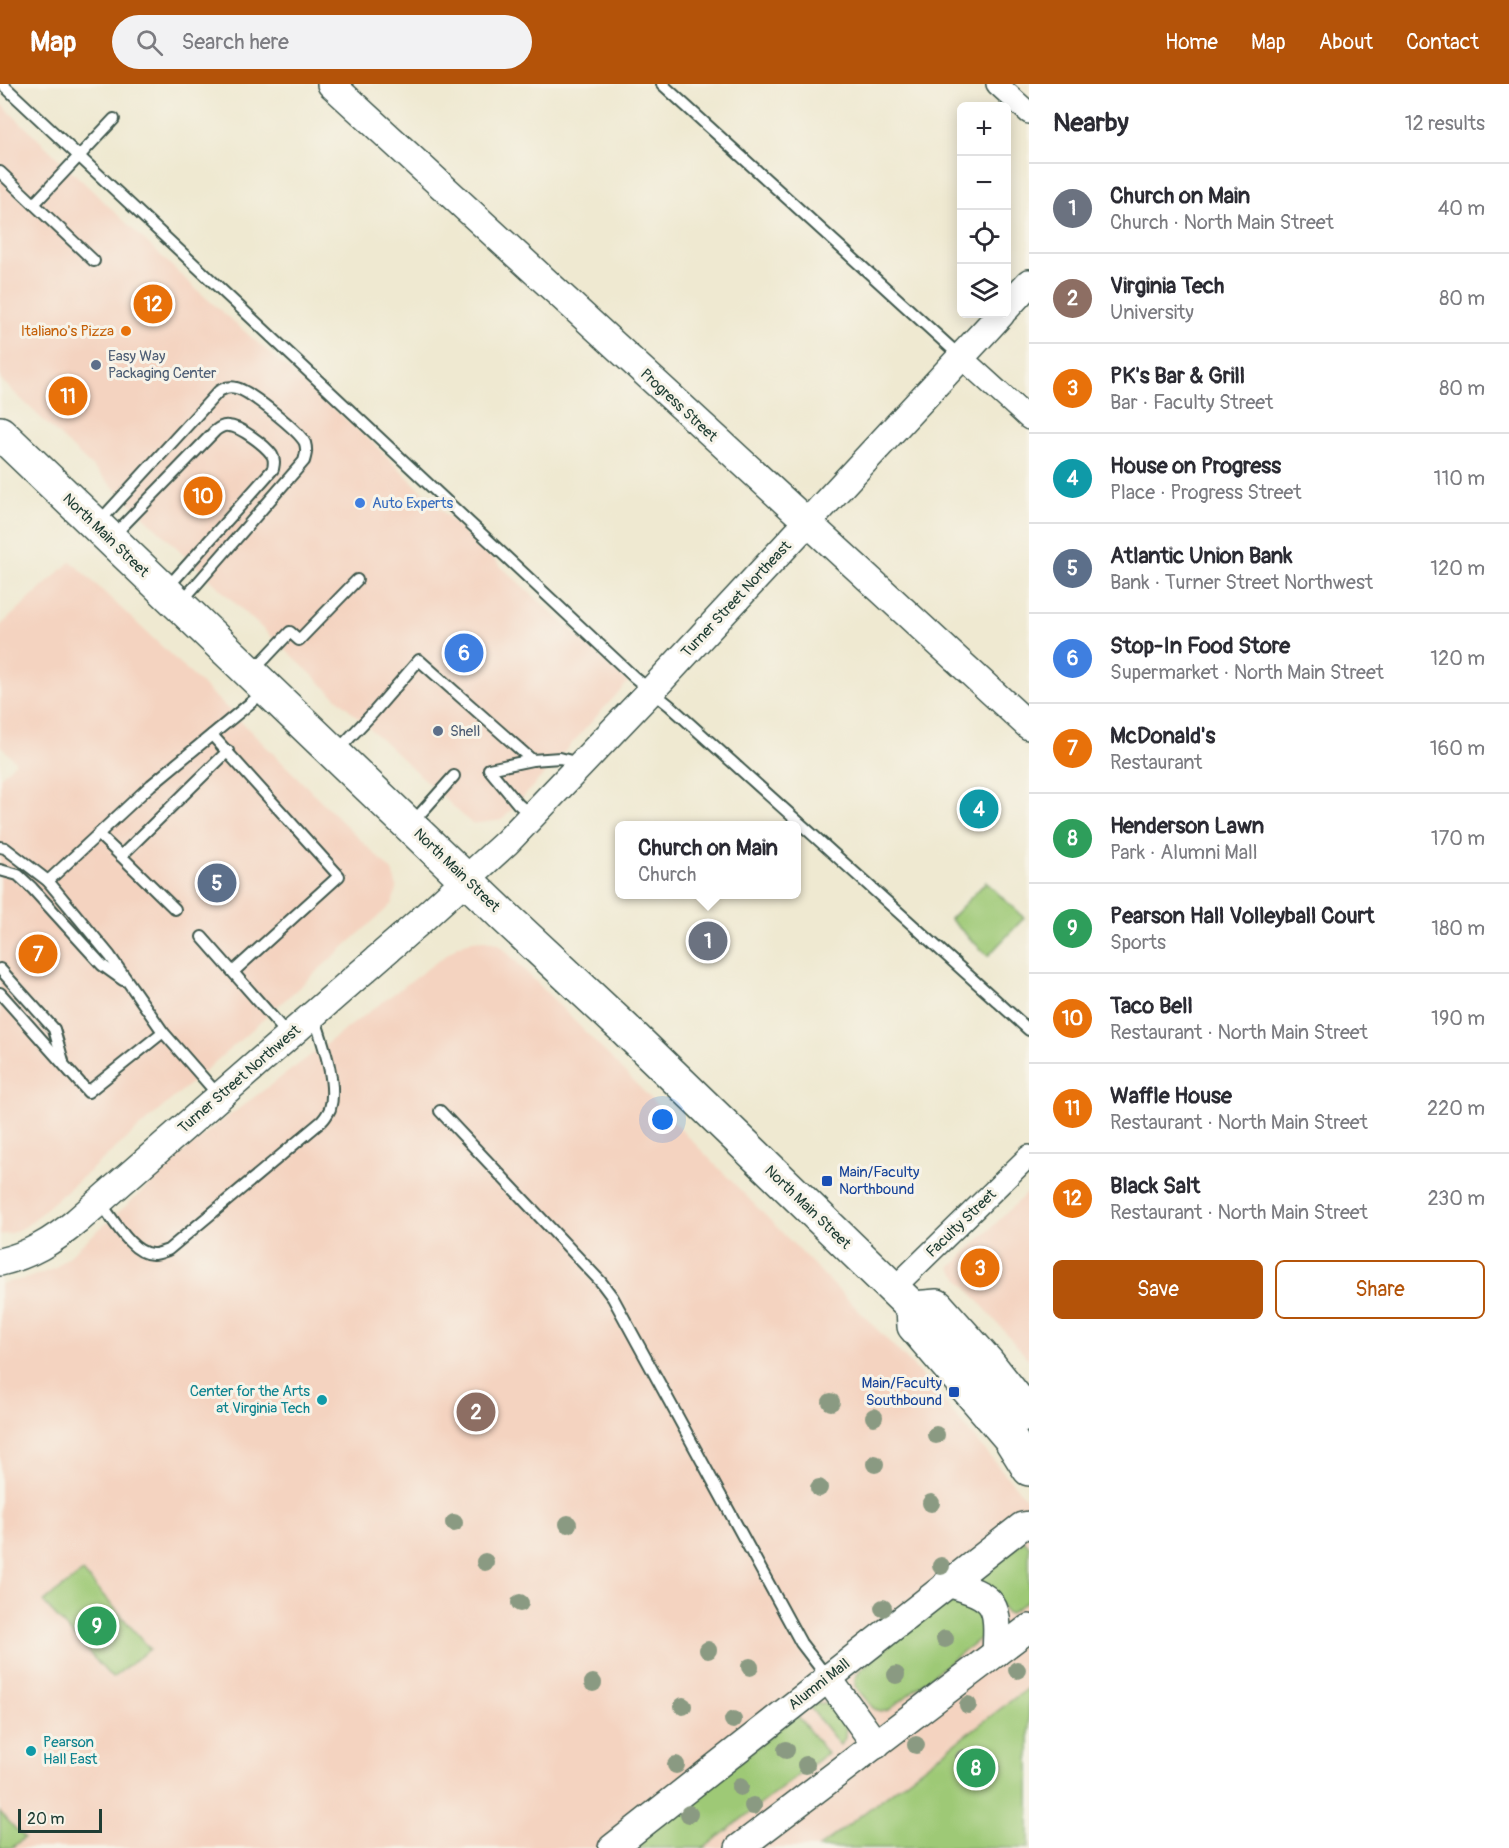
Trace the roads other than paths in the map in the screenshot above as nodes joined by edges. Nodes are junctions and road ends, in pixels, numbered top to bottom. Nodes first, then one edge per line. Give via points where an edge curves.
1 (2, 84) edge
2 (331, 84) edge
3 (662, 84) edge
4 (997, 84) edge
5 (1029, 114) edge
6 (114, 119) dead end
7 (79, 156) junction
8 (0, 172) edge
9 (34, 204) junction
10 (94, 261) dead end
11 (1029, 283) edge
12 (1011, 303) edge
13 (997, 318) edge
14 (961, 357) junction
15 (1029, 419) edge
16 (3, 441) edge
17 (807, 523) junction
18 (103, 532) junction
19 (357, 580) dead end
20 (171, 598) junction
21 (259, 681) junction
22 (651, 691) junction
23 (1029, 726) edge
24 (213, 735) junction
25 (228, 751) junction
26 (335, 753) junction
27 (532, 760) junction
28 (582, 763) junction
29 (453, 776) dead end
30 (532, 816) junction
31 (798, 821) edge
32 (801, 824) edge
33 (411, 825) junction
34 (98, 834) junction
35 (0, 847) edge
36 (121, 856) junction
37 (0, 870) edge
38 (466, 879) junction
39 (48, 880) junction
40 (175, 909) dead end
41 (202, 937) dead end
42 (0, 969) edge
43 (234, 971) junction
44 (131, 985) junction
45 (0, 993) edge
46 (314, 1014) junction
47 (1029, 1030) edge
48 (163, 1032) junction
49 (289, 1036) junction
50 (64, 1065) junction
51 (219, 1096) junction
52 (440, 1111) dead end
53 (1029, 1156) edge
54 (100, 1202) junction
55 (0, 1262) edge
56 (903, 1299) junction
57 (1029, 1415) edge
58 (1029, 1469) edge
59 (1029, 1525) edge
60 (947, 1583) junction
61 (1029, 1628) edge
62 (996, 1653) junction
63 (827, 1677) junction
64 (876, 1745) junction
65 (612, 1848) edge
66 (739, 1848) edge

1 - 7 lane
2 - 17 street, Progress Street
3 - 14 lane
4 - 5 street
6 - 7 lane
7 - 9 lane
7 - 22 lane
8 - 9 lane
9 - 10 lane
11 - 12 street
13 - 14 street, Turner Street Northeast
14 - 15 street
14 - 17 street, Turner Street Northeast
16 - 18 main road, North Main Street
17 - 22 street, Turner Street Northeast
17 - 23 street, Progress Street
18 - 20 main road, North Main Street
18 - 20 lane via 222,426 243,430 267,450 273,456 273,469
18 - 20 lane via 219,391 229,387 251,394 295,431 307,451 304,461
19 - 21 lane via 300,640 290,632
20 - 21 main road, North Main Street
21 - 24 lane
21 - 26 main road, North Main Street
22 - 28 street, Turner Street Northeast
22 - 31 lane
24 - 25 lane
24 - 34 lane
25 - 36 lane
25 - 43 lane via 339,876
26 - 27 lane via 419,660
26 - 33 main road, North Main Street
27 - 28 lane via 560,758
27 - 30 lane via 489,769
28 - 30 street, Turner Street Northeast
29 - 33 lane
30 - 38 street, Turner Street Northeast
32 - 47 lane
33 - 38 main road, North Main Street
34 - 36 lane
34 - 39 lane
35 - 39 lane
36 - 40 lane
37 - 44 lane via 18,875 102,965
38 - 46 street, Turner Street Northwest
38 - 56 main road, North Main Street
39 - 44 lane
41 - 43 lane
42 - 50 lane via 54,1029
43 - 49 lane
44 - 48 lane
45 - 50 lane
46 - 49 street, Turner Street Northwest
46 - 54 lane via 331,1084 330,1110 322,1121 168,1250 154,1255 141,1252
48 - 50 lane via 88,1092
48 - 51 lane
49 - 51 street, Turner Street Northwest
51 - 54 street, Turner Street Northwest
52 - 63 lane via 614,1298 801,1643
53 - 56 street, Faculty Street
54 - 55 street, Turner Street Northwest via 43,1246
56 - 57 main road via 937,1306
56 - 58 main road, North Main Street via 914,1326 1008,1437
59 - 60 street, Alumni Mall via 1022,1526
60 - 62 street via 986,1597 995,1608
60 - 63 street, Alumni Mall
61 - 62 street
62 - 64 street
63 - 64 street
63 - 65 street, Alumni Mall
64 - 66 street

